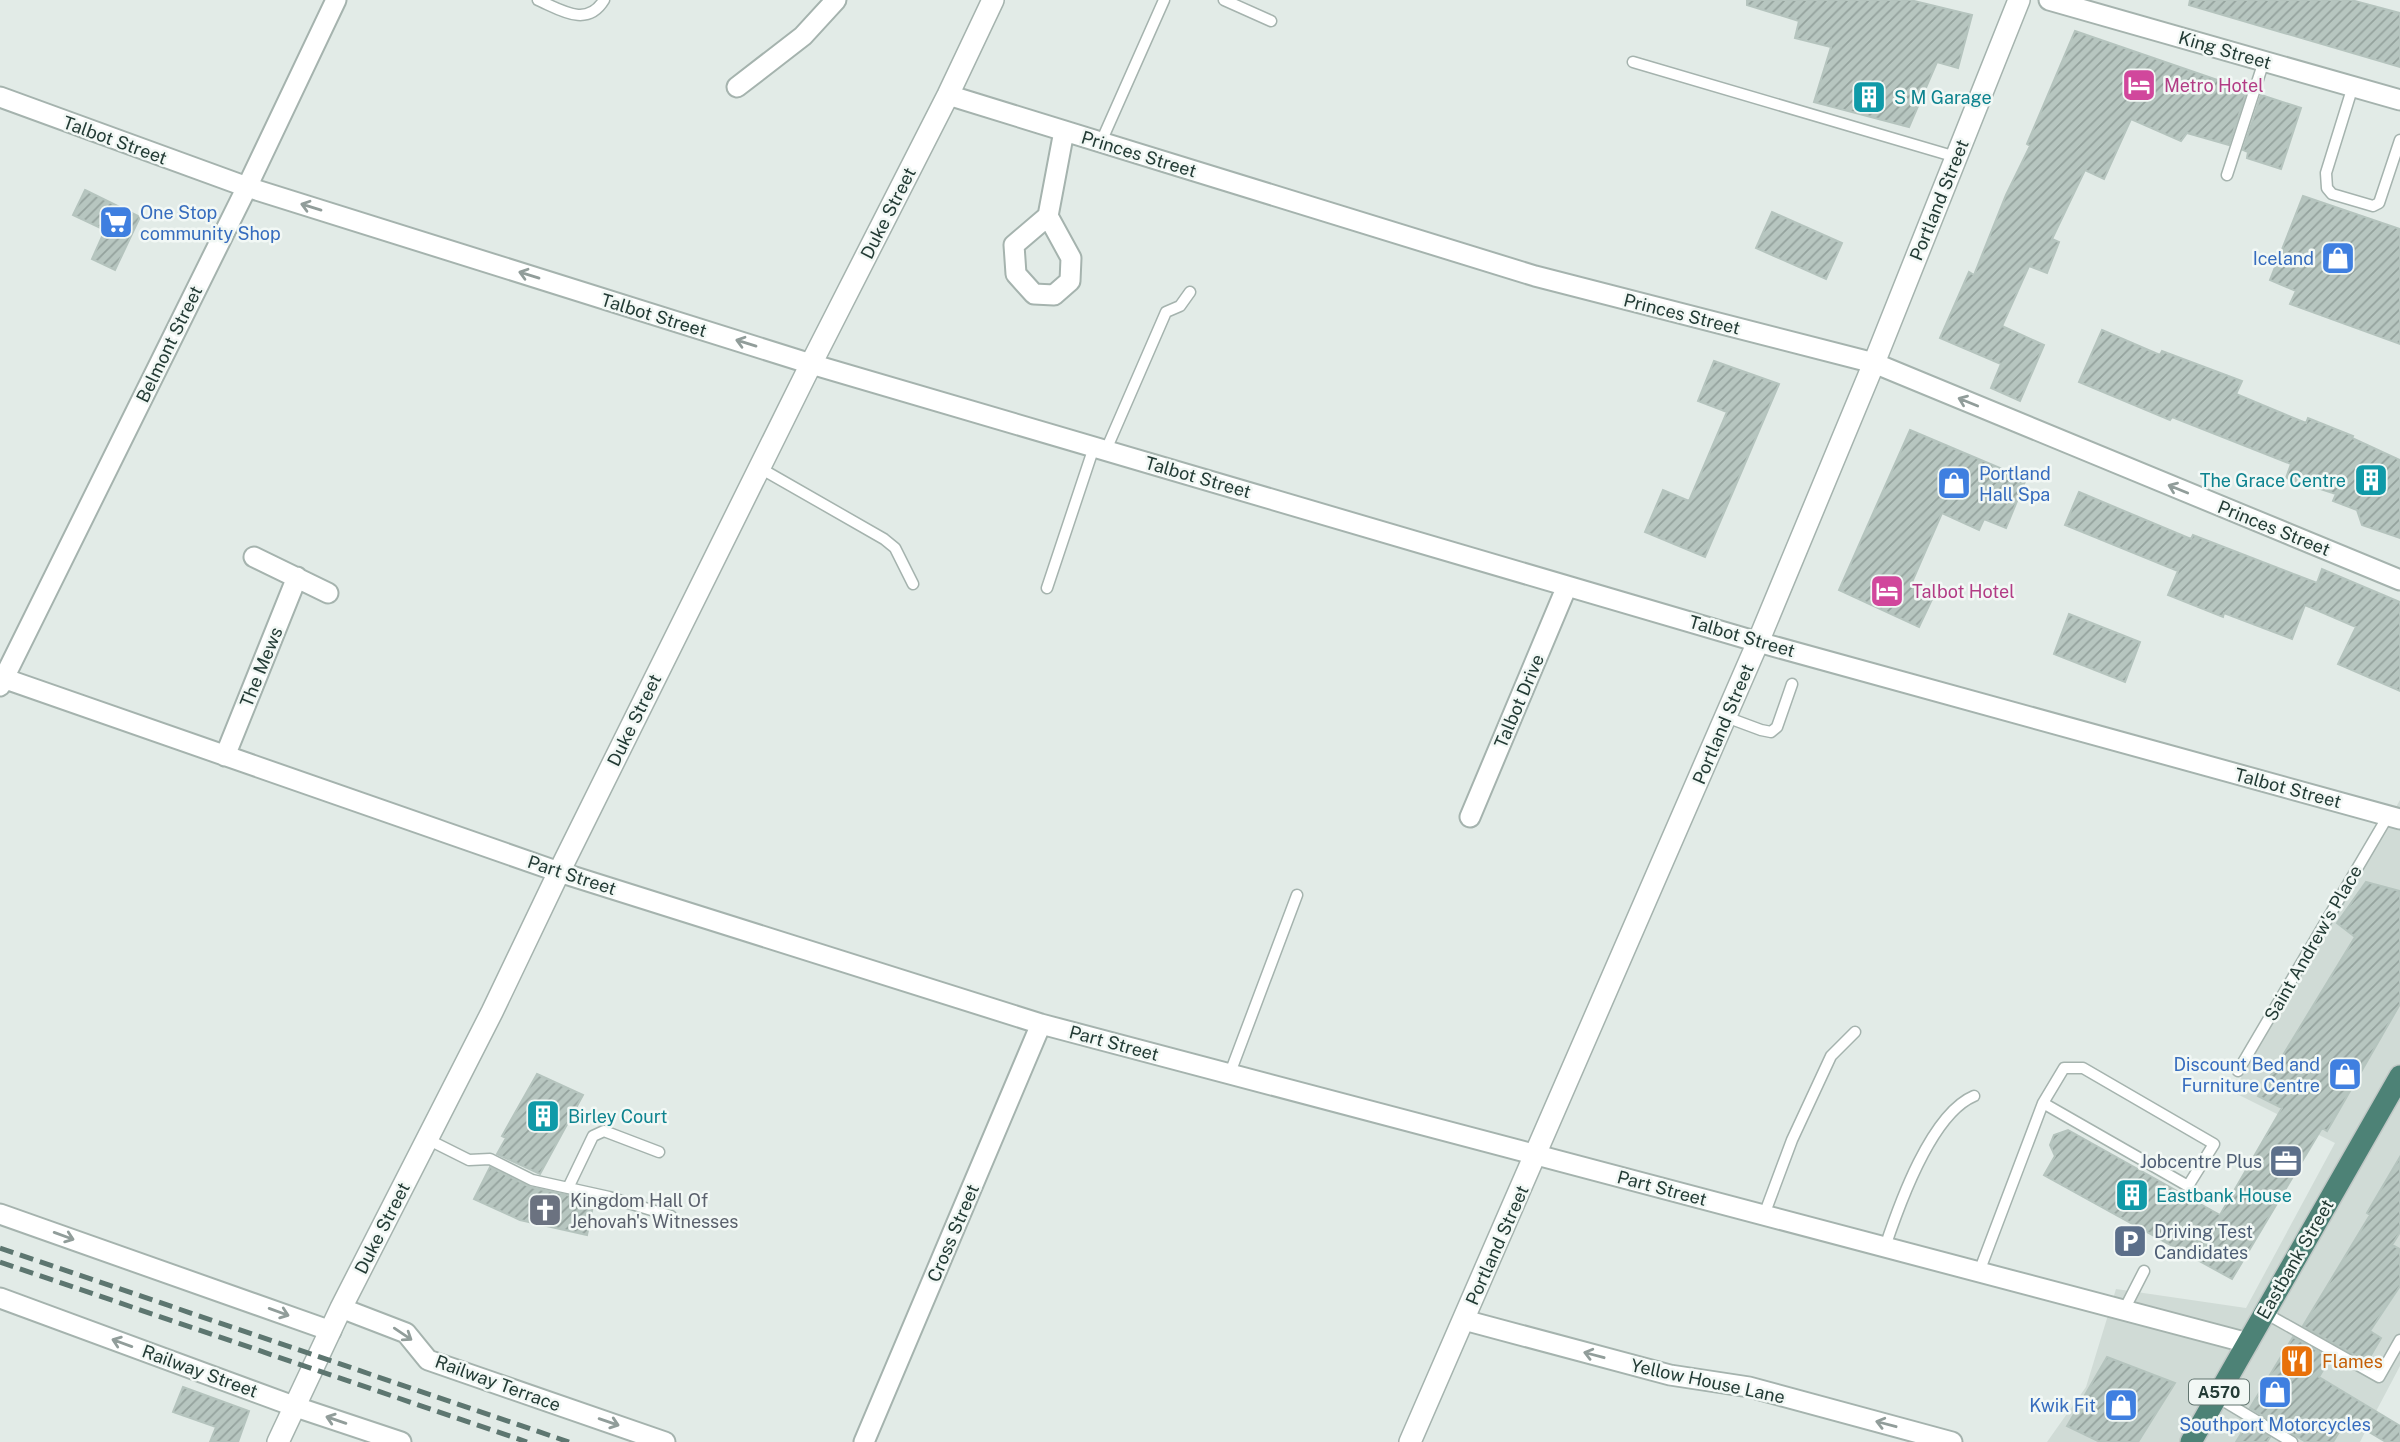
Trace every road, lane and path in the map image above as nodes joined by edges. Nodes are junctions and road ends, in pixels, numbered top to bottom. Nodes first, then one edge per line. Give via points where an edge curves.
1 (336, 0) edge
2 (538, 0) edge
3 (604, 0) edge
4 (836, 0) edge
5 (993, 0) edge
6 (1164, 0) edge
7 (1224, 0) edge
8 (2020, 0) edge
9 (2049, 0) edge
10 (1271, 21) dead end
11 (2264, 61) junction
12 (1633, 62) dead end
13 (2353, 86) junction
14 (737, 87) dead end
15 (948, 95) junction
16 (3, 99) edge
17 (2400, 100) edge
18 (1064, 131) junction
19 (2400, 140) edge
20 (1101, 142) junction
21 (1957, 157) junction
22 (2227, 175) dead end
23 (247, 187) junction
24 (1048, 216) dead end
25 (1190, 292) dead end
26 (1874, 363) junction
27 (811, 364) junction
28 (1100, 449) junction
29 (759, 468) junction
30 (254, 557) dead end
31 (296, 578) junction
32 (2400, 580) edge
33 (913, 584) dead end
34 (1567, 586) junction
35 (1047, 588) dead end
36 (328, 593) dead end
37 (1758, 642) junction
38 (1, 681) edge
39 (1792, 684) dead end
40 (1726, 716) junction
41 (225, 756) junction
42 (1470, 817) dead end
43 (2394, 817) edge
44 (559, 872) junction
45 (1297, 895) dead end
46 (1041, 1024) junction
47 (1855, 1032) dead end
48 (2238, 1070) dead end
49 (1230, 1073) junction
50 (2400, 1076) edge
51 (1974, 1096) dead end
52 (2043, 1103) junction
53 (427, 1139) junction
54 (659, 1152) dead end
55 (1537, 1154) junction
56 (568, 1188) junction
57 (0, 1214) edge
58 (1764, 1215) junction
59 (671, 1216) dead end
60 (1885, 1247) junction
61 (2144, 1271) dead end
62 (1979, 1272) junction
63 (0, 1298) edge
64 (341, 1308) junction
65 (2124, 1310) junction
66 (2264, 1313) junction
67 (1464, 1320) junction
68 (331, 1331) junction
69 (2400, 1340) edge
70 (2248, 1343) junction
71 (2217, 1397) junction
72 (296, 1407) junction
73 (278, 1442) edge
74 (401, 1442) edge
75 (665, 1442) edge
76 (864, 1442) edge
77 (1410, 1442) edge
78 (1952, 1442) edge
79 (2191, 1442) edge
80 (2292, 1442) edge

1 - 23 street, Belmont Street
2 - 3 lane via 586,16
4 - 14 street via 803,36
5 - 15 street, Duke Street
6 - 20 lane
7 - 10 lane
8 - 21 street, Portland Street
9 - 11 street, King Street
11 - 13 street, King Street
11 - 22 lane
12 - 21 lane
13 - 17 street, King Street
13 - 19 lane via 2326,173 2332,194 2373,206 2379,203
15 - 18 street, Princes Street
15 - 27 street, Duke Street
16 - 23 street, Talbot Street
18 - 20 street, Princes Street
18 - 24 street
20 - 26 street, Princes Street via 1535,276
21 - 26 street, Portland Street
27 -> 23 street, Talbot Street
23 - 38 street, Belmont Street
25 - 28 lane via 1180,306 1166,312
32 -> 26 street, Princes Street
26 - 37 street, Portland Street
27 - 28 street, Talbot Street
27 - 29 street, Duke Street
28 - 34 street, Talbot Street
28 - 35 lane
29 - 33 lane via 884,539 895,548
29 - 44 street, Duke Street
30 - 31 street
31 - 36 street
31 - 41 street, The Mews
34 - 37 street, Talbot Street
34 - 42 street, Talbot Drive
37 - 40 street, Portland Street
37 - 43 street, Talbot Street
38 - 41 street, Part Street
39 - 40 lane via 1771,732
40 - 55 street, Portland Street
41 - 44 street, Part Street
43 - 48 lane, Saint Andrew's Place
44 - 46 street, Part Street
44 - 53 street, Duke Street
45 - 49 lane
46 - 49 street, Part Street
46 - 76 street, Cross Street
47 - 58 lane via 1831,1056
49 - 55 street, Part Street
50 - 66 highway, Eastbank Street / A570
51 - 60 lane via 1953,1111 1914,1169
52 - 52 lane via 2064,1069 2083,1068 2214,1144 2188,1186
52 - 62 lane
53 - 56 lane via 469,1160 490,1160 533,1180
53 - 64 street, Duke Street
54 - 56 lane via 604,1131 593,1136
55 - 58 street, Part Street
55 - 67 street, Portland Street
56 - 59 lane
57 -> 68 street
58 - 60 street, Part Street
60 - 62 street, Part Street
61 - 65 lane
62 - 65 street, Part Street
72 -> 63 street, Railway Street
64 - 68 street, Duke Street
64 -> 75 street, Railway Terrace via 406,1333 428,1360
65 - 70 street, Part Street
66 - 69 lane via 2379,1377
66 - 70 highway, Eastbank Street / A570
67 - 77 street, Portland Street
78 -> 67 street, Yellow House Lane via 1749,1387 1671,1376
68 - 72 street, Duke Street
70 - 71 highway, Eastbank Street / A570
71 - 79 highway, Eastbank Street / A570
71 - 80 lane
72 - 73 street, Duke Street
74 -> 72 street, Railway Street

